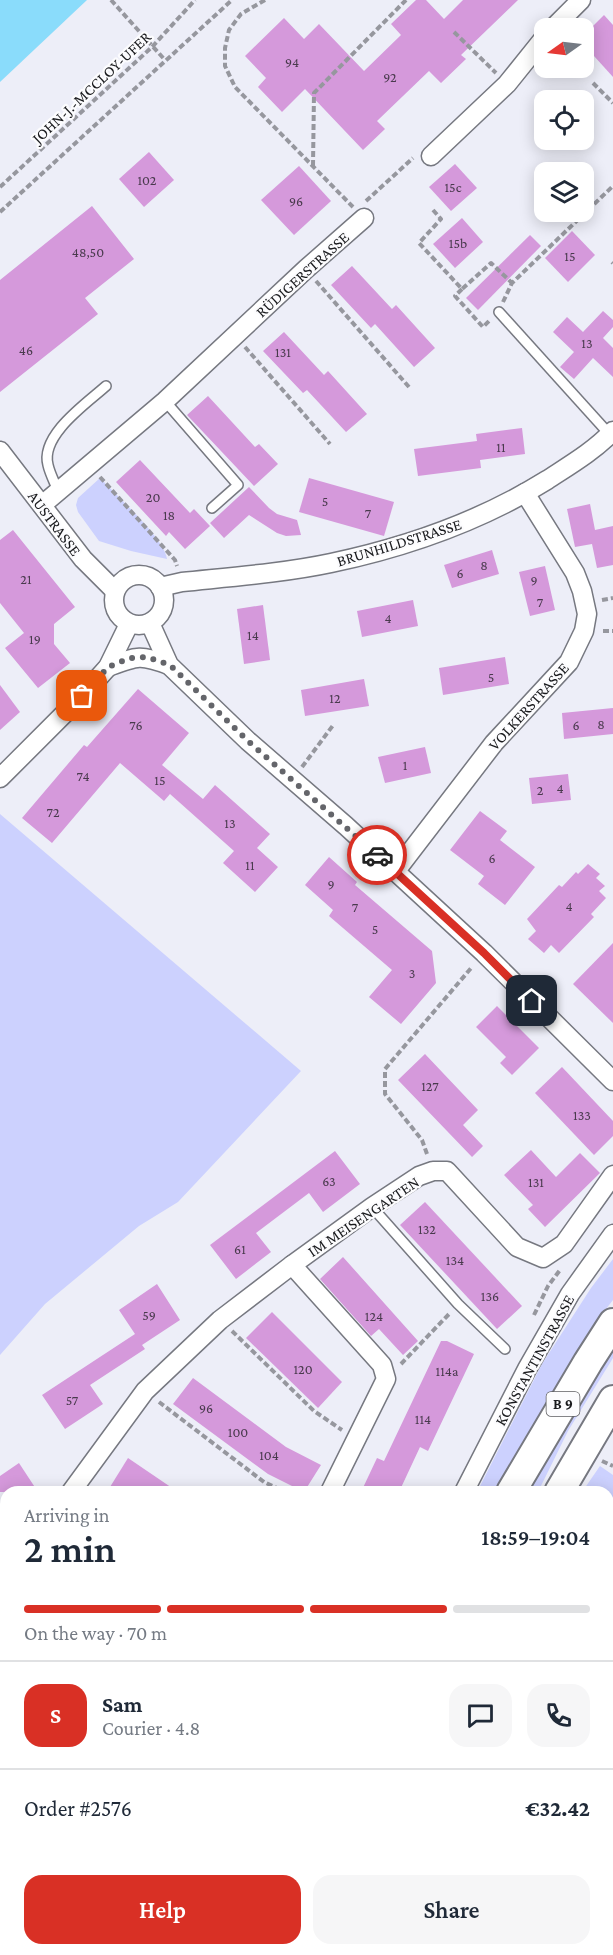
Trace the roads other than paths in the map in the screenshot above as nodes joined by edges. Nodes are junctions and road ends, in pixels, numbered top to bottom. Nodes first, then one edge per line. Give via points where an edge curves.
1 (580, 0) edge
2 (563, 18) edge
3 (534, 50) edge
4 (431, 156) road end
5 (364, 218) road end
6 (499, 312) road end
7 (106, 386) dead end
8 (165, 401) junction
9 (611, 433) edge
10 (0, 451) edge
11 (58, 492) junction
12 (525, 493) junction
13 (42, 505) junction
14 (212, 508) dead end
15 (160, 587) junction
16 (115, 591) junction
17 (150, 623) junction
18 (129, 624) junction
19 (170, 665) junction
20 (108, 667) junction
21 (0, 778) edge
22 (395, 872) junction
23 (613, 1081) edge
24 (613, 1175) edge
25 (372, 1207) junction
26 (613, 1234) edge
27 (292, 1265) junction
28 (613, 1323) edge
29 (505, 1349) dead end
30 (613, 1400) edge
31 (82, 1486) edge
32 (333, 1486) edge
33 (467, 1486) edge
34 (516, 1486) edge
35 (563, 1486) edge

1 - 2 street
3 - 4 street via 507,84
5 - 8 street, RÜDIGERSTRASSE
6 - 9 lane
7 - 11 lane via 62,426 48,447 47,464
8 - 11 street, RÜDIGERSTRASSE
8 - 14 lane via 238,485
9 - 12 street, BRUNHILDSTRASSE via 576,462
10 - 13 street, AUSTRASSE
11 - 13 street, RÜDIGERSTRASSE
12 - 15 street, BRUNHILDSTRASSE via 466,523 369,554
12 - 22 street, VOLKERSTRASSE via 575,573 587,614 584,631 569,662 494,743
13 - 16 street, AUSTRASSE via 83,559
15 - 16 street via 139,575 125,579
15 - 17 street via 164,595 162,610
16 - 18 street via 115,609
17 - 18 street
17 - 19 street
18 - 20 street
19 - 20 street via 147,657 130,658
19 - 22 street via 248,741
20 - 21 street
22 - 23 street via 484,953
24 - 25 street, IM MEISENGARTEN via 564,1244 543,1258 517,1247 447,1172 419,1176
25 - 27 street, IM MEISENGARTEN
25 - 29 lane via 444,1289
26 - 33 street, KONSTANTINSTRASSE via 570,1294
27 - 31 street, IM MEISENGARTEN via 220,1320 145,1391
27 - 32 street, IM MEISENGARTEN via 382,1365 386,1379
28 - 34 main road, B 9
30 - 35 main road, B 9

